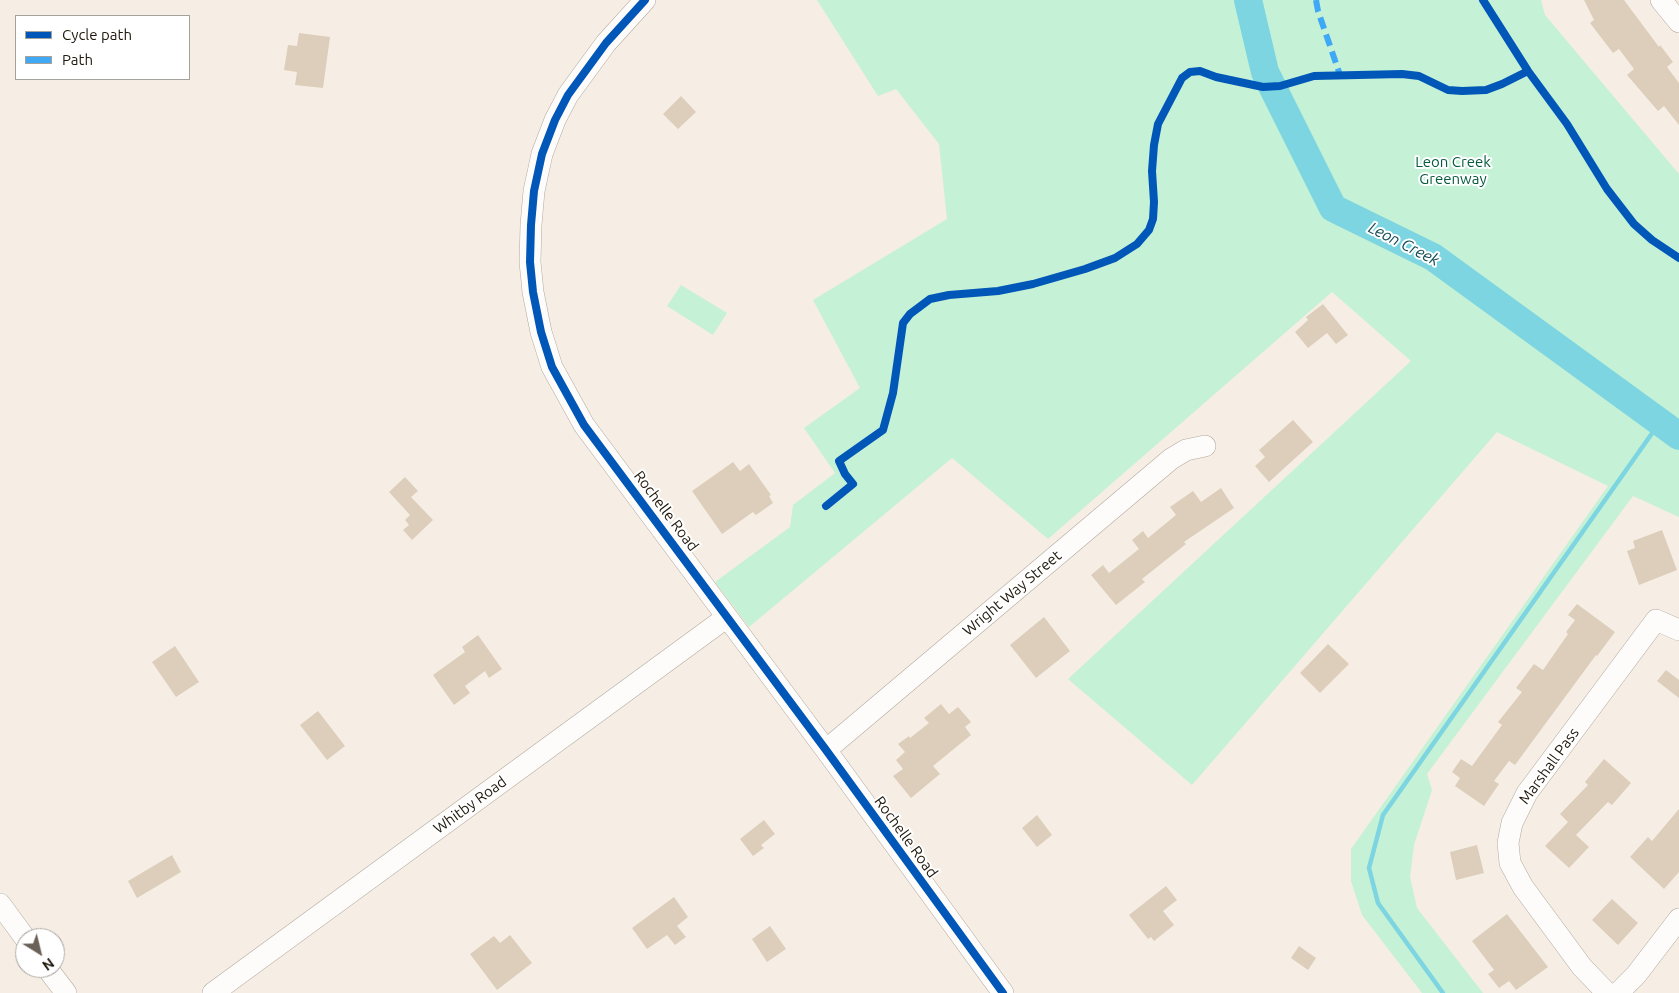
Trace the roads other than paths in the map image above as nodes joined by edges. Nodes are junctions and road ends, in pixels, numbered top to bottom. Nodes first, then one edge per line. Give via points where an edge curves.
1 (645, 0) edge
2 (1661, 0) edge
3 (1679, 22) edge
4 (1205, 446) dead end
5 (727, 617) junction
6 (1679, 630) edge
7 (826, 750) junction
8 (0, 904) edge
9 (1679, 919) edge
10 (18, 928) edge
11 (55, 978) edge
12 (66, 993) edge
13 (213, 993) edge
14 (1003, 993) edge
15 (1607, 993) edge
16 (1618, 993) edge

1 - 5 street, Rochelle Road via 579,78 555,120 542,154 534,191 530,262 533,292 552,367 584,425
2 - 3 street
4 - 7 street, Wright Way Street via 1186,450 1171,459
5 - 7 street, Rochelle Road
5 - 13 street, Whitby Road
6 - 15 street, Marshall Pass via 1656,620 1527,793 1512,823 1508,843 1510,863 1523,888 1582,967
7 - 14 street, Rochelle Road
8 - 10 street
9 - 16 street
11 - 12 street

